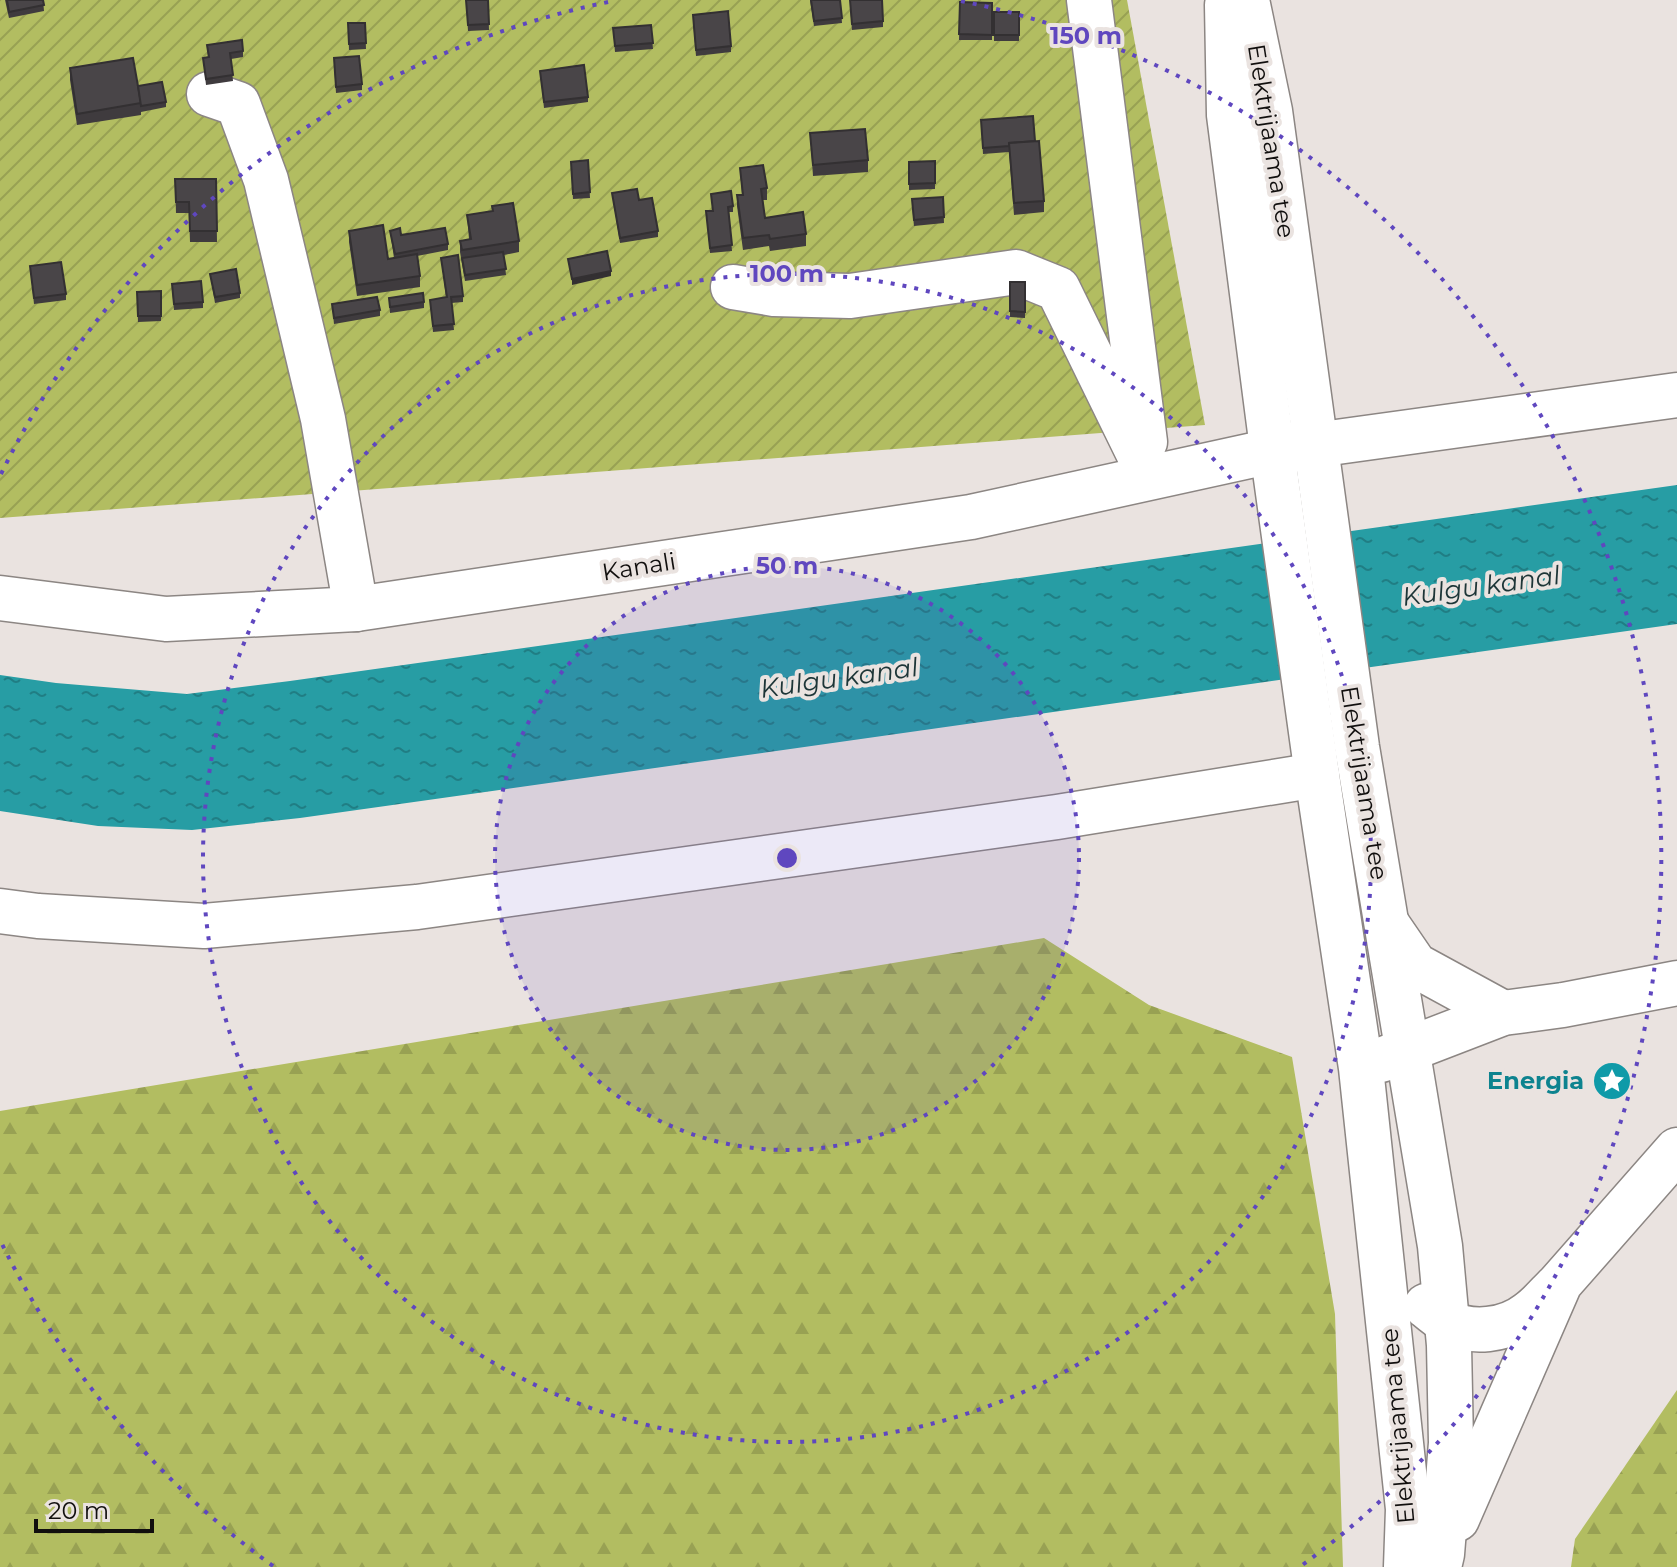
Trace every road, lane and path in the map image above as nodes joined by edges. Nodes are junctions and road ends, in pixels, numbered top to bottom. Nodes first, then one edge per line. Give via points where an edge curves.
1 (1089, 0) edge
2 (1227, 0) edge
3 (1247, 0) edge
4 (209, 94) dead end
5 (733, 287) dead end
6 (1677, 395) edge
7 (1317, 455) junction
8 (1274, 461) junction
9 (1150, 477) junction
10 (2, 586) edge
11 (356, 609) junction
12 (1315, 763) junction
13 (0, 911) edge
14 (1387, 924) junction
15 (1677, 983) edge
16 (1503, 1013) junction
17 (1408, 1049) junction
18 (1361, 1068) junction
19 (1677, 1150) edge
20 (1381, 1248) junction
21 (1560, 1283) junction
22 (1447, 1322) junction
23 (1429, 1563) edge

1 - 9 street
2 - 8 street, Elektrijaama tee via 1229,115
3 - 7 street, Elektrijaama tee via 1270,111
4 - 11 street via 238,104 266,180 323,419
5 - 9 street via 850,296 1016,272 1058,289
6 - 7 street, Kanali
7 - 8 street, Kanali
7 - 14 street, Elektrijaama tee
8 - 9 street, Kanali
8 - 12 street, Elektrijaama tee
9 - 11 street, Kanali via 971,517
10 - 11 street, Kanali via 166,619
12 - 13 street via 1057,817 417,907 204,926
12 - 18 street, Elektrijaama tee
14 - 16 street via 1415,965
14 - 17 street, Elektrijaama tee
15 - 16 street
16 - 17 street
17 - 18 street
17 - 22 street, Elektrijaama tee
18 - 20 street, Elektrijaama tee
19 - 21 street
20 - 22 street via 1416,1299
20 - 23 street, Elektrijaama tee via 1408,1509
21 - 22 street via 1529,1314 1501,1327 1467,1329
21 - 23 street
22 - 23 street, Elektrijaama tee via 1451,1443

